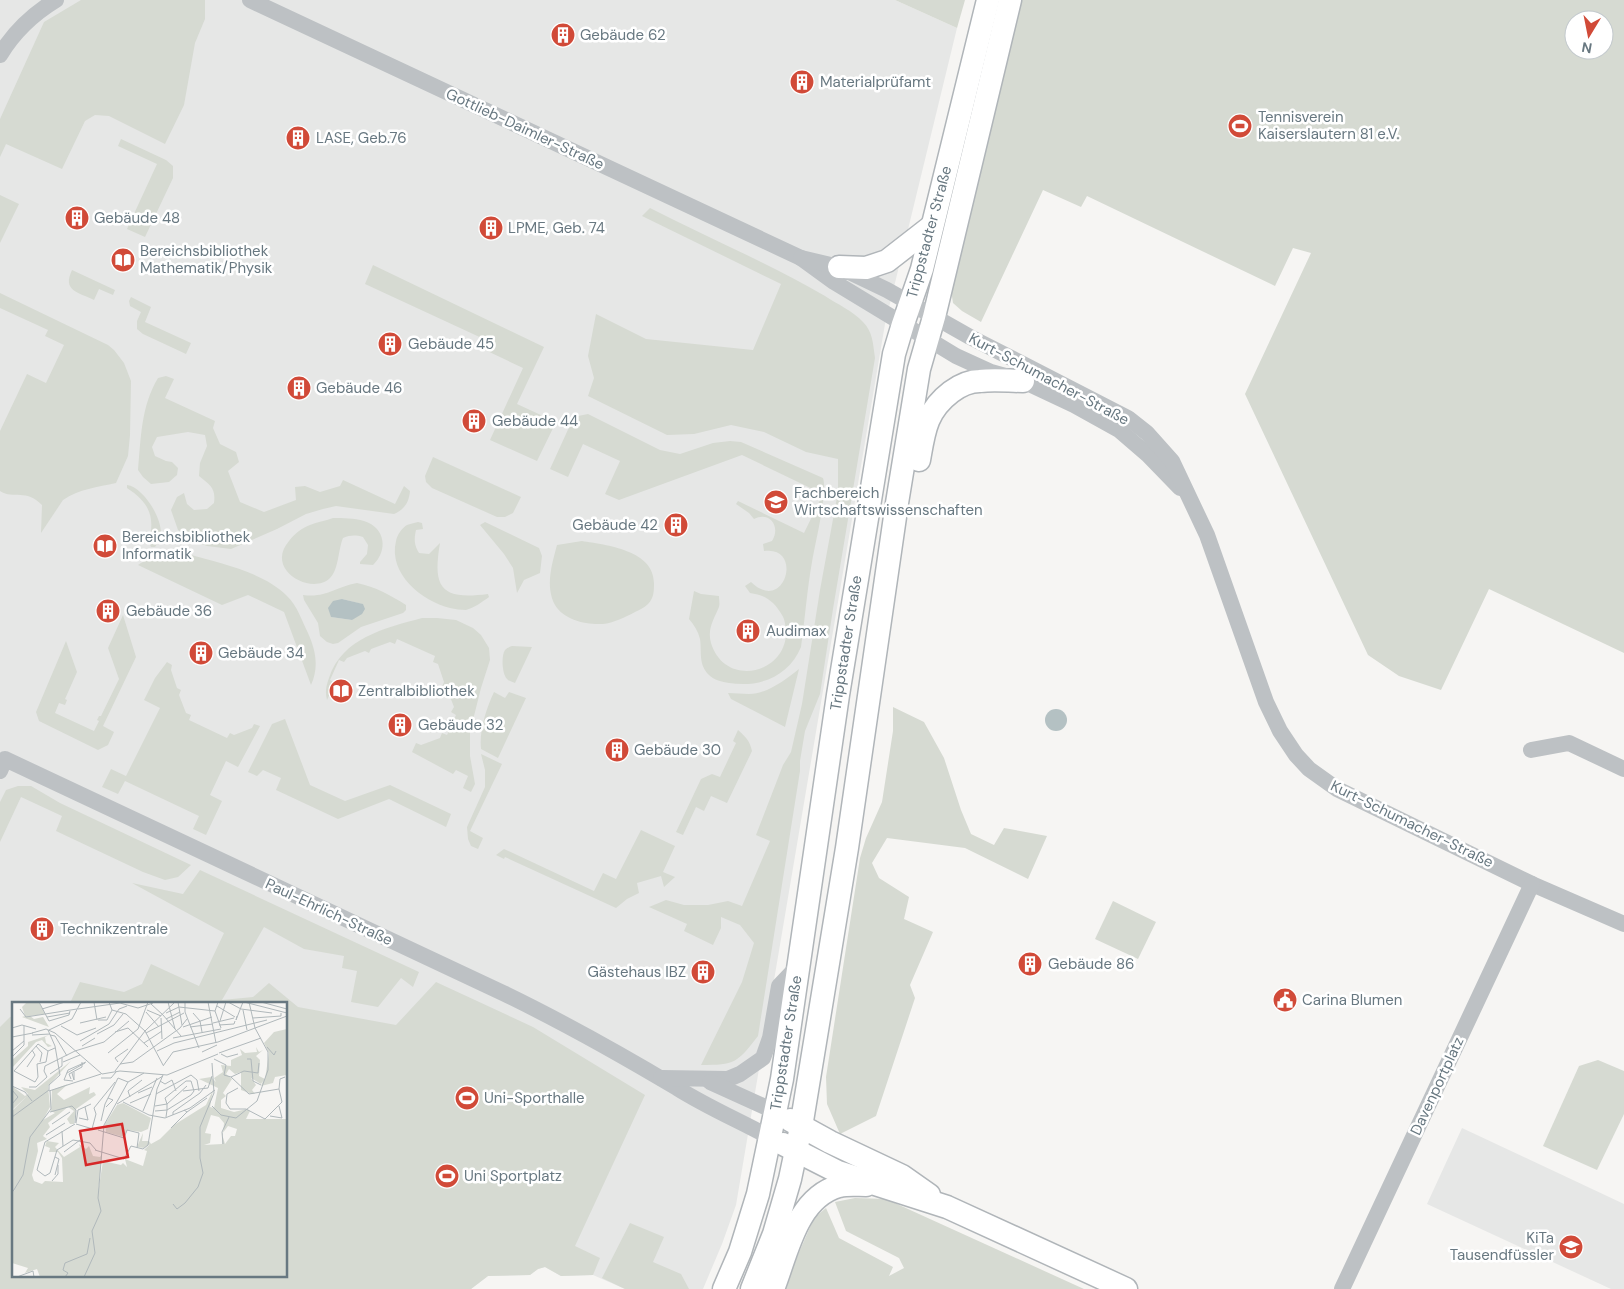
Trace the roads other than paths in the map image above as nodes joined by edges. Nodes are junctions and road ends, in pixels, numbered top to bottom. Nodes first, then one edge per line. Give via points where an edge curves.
1 (56, 0) edge
2 (250, 0) edge
3 (988, 0) edge
4 (1010, 0) edge
5 (0, 55) edge
6 (932, 226) junction
7 (801, 258) junction
8 (839, 267) junction
9 (906, 314) junction
10 (934, 317) junction
11 (927, 339) junction
12 (1023, 381) junction
13 (1190, 499) junction
14 (897, 503) junction
15 (1531, 750) dead end
16 (3, 765) edge
17 (1624, 768) edge
18 (1532, 884) junction
19 (1624, 924) edge
20 (798, 966) junction
21 (661, 1078) junction
22 (703, 1079) junction
23 (776, 1112) junction
24 (801, 1127) junction
25 (771, 1138) junction
26 (796, 1152) junction
27 (877, 1186) junction
28 (947, 1207) junction
29 (724, 1289) edge
30 (752, 1289) edge
31 (773, 1289) edge
32 (1126, 1289) edge
33 (1342, 1289) edge

1 - 5 street via 38,11
2 - 7 street, Gottlieb-Daimler-Straße
3 - 6 main road, Trippstadter Straße
4 - 10 main road, Trippstadter Straße
6 - 8 main road via 887,261 866,268
6 - 9 main road, Trippstadter Straße via 922,269
7 - 8 street, Gottlieb-Daimler-Straße
7 - 9 street, Gottlieb-Daimler-Straße via 834,282
8 - 9 street, Gottlieb-Daimler-Straße via 887,290
9 - 10 street, Kurt-Schumacher-Straße
9 - 11 street, Kurt-Schumacher-Straße
9 - 20 main road, Trippstadter Straße via 894,354
10 - 11 main road, Trippstadter Straße
10 - 13 street, Kurt-Schumacher-Straße via 1128,418 1147,433 1172,461
11 - 12 street, Kurt-Schumacher-Straße via 991,372
11 - 14 main road, Trippstadter Straße via 920,360
12 - 13 street, Kurt-Schumacher-Straße via 1120,430
12 - 14 main road via 978,380 959,386 942,399 931,412 922,439 916,485
13 - 18 street, Kurt-Schumacher-Straße via 1207,535 1266,702 1296,755 1337,789
14 - 24 main road, Trippstadter Straße via 847,848
15 - 17 street via 1568,743
16 - 21 street, Paul-Ehrlich-Straße via 532,1007
18 - 19 street, Kurt-Schumacher-Straße
18 - 33 street, Davenportplatz
20 - 22 street, Paul-Ehrlich-Straße via 779,986 763,1058 728,1080
20 - 23 main road, Trippstadter Straße
21 - 22 street, Paul-Ehrlich-Straße
21 - 25 street, Paul-Ehrlich-Straße
22 - 23 street, Paul-Ehrlich-Straße
23 - 24 main road
23 - 25 main road, Trippstadter Straße
24 - 26 main road, Trippstadter Straße
24 - 28 main road via 902,1176
25 - 26 main road
25 - 29 main road, Trippstadter Straße via 740,1252
26 - 27 main road
26 - 30 main road, Trippstadter Straße via 774,1234
27 - 28 main road
27 - 31 main road via 838,1186 822,1194 803,1214
28 - 32 main road

